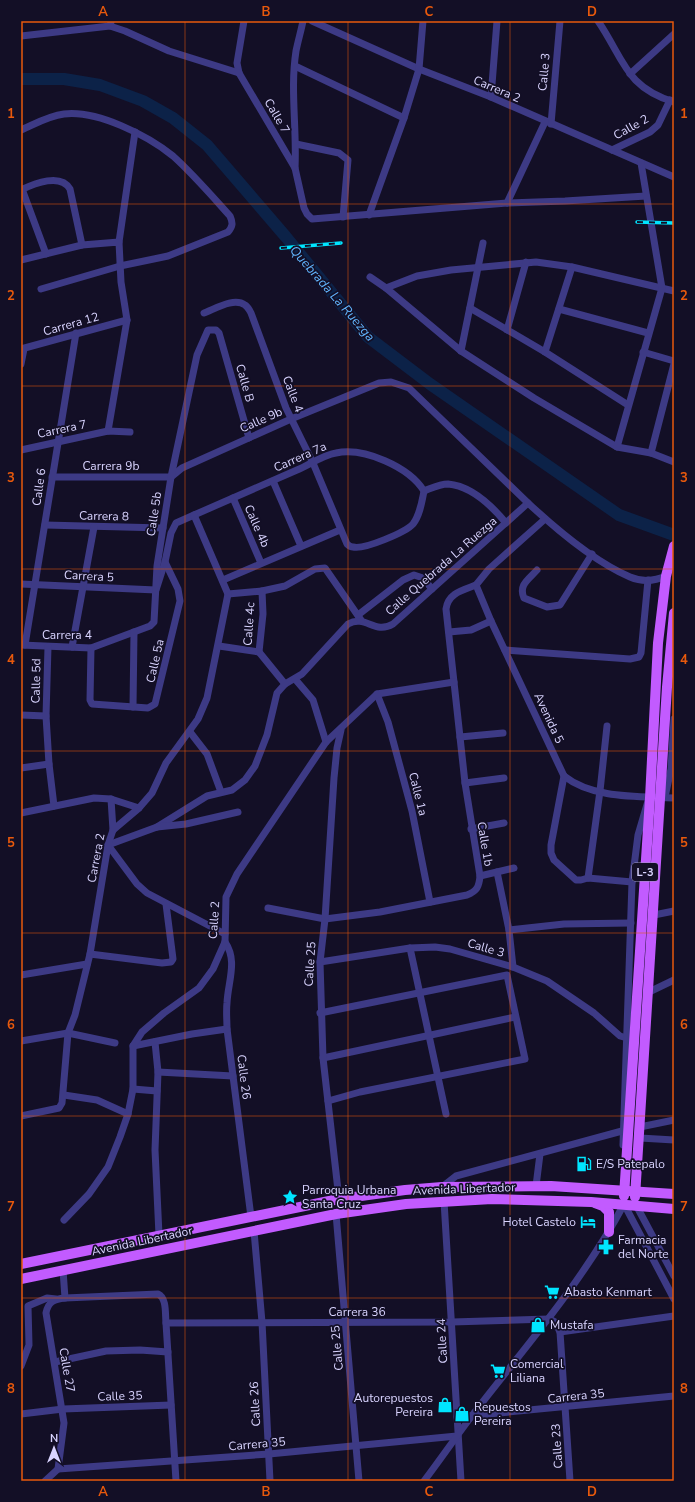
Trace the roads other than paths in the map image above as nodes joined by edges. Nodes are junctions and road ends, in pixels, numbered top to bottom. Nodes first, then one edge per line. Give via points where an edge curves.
1 (244, 21) edge
2 (303, 21) edge
3 (312, 21) edge
4 (423, 21) edge
5 (497, 21) edge
6 (560, 21) edge
7 (598, 21) edge
8 (111, 23) edge
9 (674, 34) edge
10 (21, 36) edge
11 (295, 66) junction
12 (419, 69) junction
13 (239, 73) junction
14 (630, 74) junction
15 (491, 97) junction
16 (672, 101) edge
17 (404, 118) junction
18 (548, 123) junction
19 (21, 130) edge
20 (135, 132) junction
21 (296, 144) junction
22 (612, 150) junction
23 (640, 163) junction
24 (294, 168) junction
25 (674, 177) edge
26 (22, 189) edge
27 (646, 196) junction
28 (507, 203) junction
29 (369, 215) junction
30 (342, 217) junction
31 (119, 242) junction
32 (483, 242) dead end
33 (82, 246) junction
34 (46, 254) junction
35 (21, 260) edge
36 (526, 262) junction
37 (120, 266) junction
38 (478, 266) junction
39 (572, 267) junction
40 (370, 276) dead end
41 (386, 288) junction
42 (662, 288) junction
43 (41, 289) dead end
44 (674, 291) edge
45 (470, 308) junction
46 (559, 309) junction
47 (204, 313) dead end
48 (128, 320) junction
49 (507, 330) junction
50 (76, 333) junction
51 (219, 333) joint
52 (648, 333) junction
53 (22, 349) edge
54 (461, 351) junction
55 (545, 352) junction
56 (643, 352) junction
57 (674, 363) edge
58 (21, 364) edge
59 (628, 405) junction
60 (291, 419) junction
61 (108, 431) junction
62 (130, 432) dead end
63 (249, 438) junction
64 (57, 441) junction
65 (617, 447) junction
66 (21, 450) edge
67 (651, 452) junction
68 (674, 462) edge
69 (313, 463) junction
70 (171, 476) junction
71 (52, 477) junction
72 (273, 481) junction
73 (424, 491) junction
74 (233, 498) junction
75 (528, 503) junction
76 (194, 516) junction
77 (546, 519) junction
78 (506, 523) junction
79 (45, 524) junction
80 (94, 527) junction
81 (163, 528) junction
82 (340, 530) junction
83 (301, 546) junction
84 (673, 551) edge
85 (592, 554) junction
86 (165, 562) junction
87 (262, 563) junction
88 (537, 570) dead end
89 (666, 576) junction
90 (223, 580) junction
91 (648, 580) junction
92 (21, 584) edge
93 (34, 584) junction
94 (476, 585) junction
95 (82, 588) junction
96 (432, 589) junction
97 (156, 590) junction
98 (262, 591) junction
99 (228, 594) junction
100 (674, 613) edge
101 (360, 618) junction
102 (491, 621) junction
103 (134, 632) junction
104 (449, 632) junction
105 (673, 632) edge
106 (23, 645) edge
107 (219, 646) junction
108 (48, 647) junction
109 (72, 647) junction
110 (91, 648) junction
111 (505, 650) junction
112 (259, 652) junction
113 (295, 679) junction
114 (454, 682) junction
115 (285, 684) junction
116 (377, 694) junction
117 (133, 707) junction
118 (21, 715) edge
119 (46, 716) junction
120 (674, 719) edge
121 (607, 726) dead end
122 (341, 729) junction
123 (190, 732) junction
124 (503, 733) dead end
125 (460, 737) junction
126 (326, 742) junction
127 (49, 764) junction
128 (21, 768) edge
129 (564, 776) junction
130 (504, 778) dead end
131 (465, 783) junction
132 (600, 791) junction
133 (221, 792) junction
134 (663, 797) junction
135 (650, 798) junction
136 (674, 798) edge
137 (111, 799) junction
138 (54, 806) junction
139 (139, 808) junction
140 (238, 812) dead end
141 (21, 814) edge
142 (504, 823) dead end
143 (157, 827) junction
144 (471, 829) junction
145 (113, 830) junction
146 (108, 845) junction
147 (514, 868) dead end
148 (498, 872) junction
149 (480, 876) junction
150 (588, 878) junction
151 (632, 882) junction
152 (430, 902) junction
153 (166, 904) junction
154 (268, 908) dead end
155 (674, 910) edge
156 (654, 915) junction
157 (325, 919) junction
158 (632, 922) junction
159 (509, 930) junction
160 (225, 934) junction
161 (225, 942) junction
162 (410, 948) junction
163 (90, 954) junction
164 (320, 962) junction
165 (87, 964) junction
166 (513, 968) junction
167 (21, 975) edge
168 (674, 980) edge
169 (649, 992) junction
170 (420, 994) junction
171 (320, 1014) junction
172 (515, 1017) junction
173 (227, 1028) junction
174 (68, 1033) junction
175 (429, 1034) junction
176 (627, 1038) junction
177 (21, 1041) edge
178 (155, 1042) junction
179 (115, 1043) dead end
180 (133, 1046) junction
181 (323, 1058) junction
182 (158, 1072) junction
183 (233, 1076) junction
184 (438, 1076) junction
185 (133, 1089) junction
186 (157, 1091) junction
187 (64, 1095) junction
188 (328, 1101) junction
189 (128, 1114) junction
190 (446, 1114) dead end
191 (21, 1116) edge
192 (674, 1120) edge
193 (640, 1127) junction
194 (622, 1131) junction
195 (640, 1138) junction
196 (674, 1140) edge
197 (540, 1154) junction
198 (625, 1176) junction
199 (536, 1186) junction
200 (442, 1187) junction
201 (624, 1189) junction
202 (635, 1190) junction
203 (674, 1194) edge
204 (339, 1199) junction
205 (444, 1201) junction
206 (591, 1202) junction
207 (624, 1204) junction
208 (636, 1205) junction
209 (674, 1209) edge
210 (336, 1214) junction
211 (251, 1217) junction
212 (64, 1220) dead end
213 (254, 1231) junction
214 (609, 1232) junction
215 (159, 1235) junction
216 (21, 1264) edge
217 (63, 1270) junction
218 (674, 1276) edge
219 (21, 1279) edge
220 (65, 1298) junction
221 (57, 1299) junction
222 (674, 1299) edge
223 (674, 1316) edge
224 (549, 1319) junction
225 (262, 1322) junction
226 (452, 1322) junction
227 (166, 1323) junction
228 (346, 1323) junction
229 (560, 1332) junction
230 (168, 1352) junction
231 (55, 1362) junction
232 (21, 1366) edge
233 (674, 1396) edge
234 (171, 1405) junction
235 (566, 1408) junction
236 (63, 1409) junction
237 (21, 1414) edge
238 (457, 1418) junction
239 (470, 1418) junction
240 (457, 1436) junction
241 (356, 1444) junction
242 (269, 1454) junction
243 (176, 1461) junction
244 (58, 1469) junction
245 (45, 1481) edge
246 (176, 1481) edge
247 (270, 1481) edge
248 (359, 1481) edge
249 (424, 1481) edge
250 (461, 1481) edge
251 (570, 1481) edge

1 - 13 street
2 - 11 street
3 - 12 street, Carrera 2
4 - 12 street
5 - 15 street
6 - 18 street, Calle 3
7 - 14 street
8 - 10 street
8 - 13 street via 169,51
9 - 14 street
11 - 17 street
11 - 21 street
12 - 15 street, Carrera 2
12 - 17 street
13 - 24 street, Calle 7
14 - 16 street via 648,91
15 - 18 street, Carrera 2
16 - 22 street, Calle 2 via 650,132
17 - 29 street
18 - 22 street, Carrera 2
18 - 28 street
19 - 20 street via 48,117 84,114
20 - 31 street
20 - 37 street via 172,156 230,216 232,227 228,232 168,256
21 - 24 street
21 - 30 street via 339,153 348,160
22 - 23 street, Carrera 2
23 - 25 street, Carrera 2
23 - 27 street
24 - 30 street, Calle 7 via 307,214 312,219
26 - 33 street via 51,181 67,183
26 - 34 street
27 - 28 street
27 - 42 street
28 - 29 street
29 - 30 street
31 - 33 street
31 - 37 street
32 - 38 street
33 - 34 street
34 - 35 street
36 - 38 street
36 - 39 street via 545,262
36 - 49 street
37 - 43 street
37 - 48 street
38 - 41 street via 417,276
38 - 45 street
39 - 42 street
39 - 46 street
40 - 41 street
41 - 54 street
42 - 44 street
42 - 52 street
45 - 49 street
45 - 54 street
46 - 52 street
46 - 55 street
47 - 60 street, Calle 4 via 230,303 245,305 251,313
48 - 50 street, Carrera 12
48 - 61 street
49 - 55 street
50 - 53 street, Carrera 12
50 - 64 street, Calle 6
51 - 63 street, Calle B
51 - 70 street, Calle 5b via 216,330 208,330 197,355
52 - 56 street
53 - 58 street
54 - 65 street
55 - 59 street
56 - 57 street
56 - 59 street
57 - 67 street
59 - 65 street
60 - 63 street, Calle 9b
60 - 69 street, Calle 4
60 - 75 street, Calle 9b via 379,383 391,382 409,388
61 - 62 street, Carrera 7
61 - 64 street, Carrera 7
63 - 70 street, Calle 9b via 182,468
64 - 66 street, Carrera 7
64 - 71 street, Calle 6
65 - 67 street
67 - 68 street
69 - 72 street, Carrera 7a
69 - 73 street, Carrera 7a via 336,453 361,453 378,458 410,476 419,482
69 - 82 street, Calle 4
70 - 71 street, Carrera 9b
70 - 81 street, Calle 5b
71 - 79 street, Calle 6
72 - 74 street, Carrera 7a
72 - 83 street
73 - 78 street via 448,484 461,487 480,497
73 - 82 street via 413,524 384,540 352,547 347,544
74 - 76 street, Carrera 7a
74 - 87 street, Calle 4b
75 - 77 street
75 - 78 street, Calle Quebrada La Ruezga
76 - 86 street, Carrera 7a via 176,523 172,528
76 - 90 street, Carrera 2
77 - 85 street
77 - 94 street via 489,569
78 - 96 street, Calle Quebrada La Ruezga
79 - 80 street, Carrera 8
79 - 93 street, Calle 6
80 - 81 street, Carrera 8
80 - 95 street
81 - 97 street, Calle 5b
82 - 83 street
83 - 87 street
84 - 89 main road, L-3
85 - 88 street via 565,599 556,607 547,607 524,598 522,585
85 - 91 street via 631,577
86 - 97 street, Carrera 7a
86 - 117 street, Calle 5a via 178,589 180,601 157,700 152,707
87 - 90 street
89 - 91 street
89 - 135 main road, L-3 via 658,643
90 - 99 street, Carrera 2
91 - 111 street via 640,657 630,659
92 - 93 street, Carrera 5
93 - 95 street, Carrera 5
93 - 106 street, Calle 6
94 - 102 street, Avenida 5
94 - 104 street, Calle 1b via 456,593 447,602
95 - 97 street, Carrera 5
95 - 109 street
96 - 101 street, Calle Quebrada La Ruezga via 386,628 380,628
96 - 101 street via 423,578 414,575 403,580
97 - 103 street, Calle 5b via 154,622
98 - 99 street, Calle 4c
98 - 101 street via 285,586 315,569 325,568
98 - 112 street, Calle 4c via 263,614
99 - 107 street, Carrera 2
100 - 105 main road, L-3
101 - 113 street via 348,624
102 - 104 street via 471,630
102 - 111 street, Avenida 5
103 - 110 street, Carrera 4
103 - 117 street
104 - 114 street, Calle 1b
105 - 134 main road, L-3
106 - 108 street, Carrera 4
107 - 112 street, Calle 4c
107 - 123 street, Carrera 2 via 207,698
108 - 109 street, Carrera 4
108 - 119 street, Calle 5d
109 - 110 street, Carrera 4
110 - 117 street, Calle 5a via 92,704
111 - 129 street, Avenida 5
112 - 115 street
113 - 115 street
113 - 126 street via 313,700
114 - 116 street
114 - 125 street, Calle 1b
115 - 133 street via 277,693 267,735 255,766 238,787
116 - 122 street, Calle 2
116 - 152 street, Calle 1a via 388,722 412,810
118 - 119 street
119 - 127 street, Calle 5d
120 - 134 street via 671,769
121 - 132 street
122 - 126 street, Calle 2
122 - 157 street, Calle 25 via 334,778
123 - 133 street via 207,754
123 - 139 street, Carrera 2 via 173,753 152,793
124 - 125 street
125 - 131 street, Calle 1b
126 - 160 street, Calle 2 via 237,874 226,897
127 - 128 street
127 - 138 street, Calle 5d
129 - 132 street via 574,784
129 - 150 street via 551,853 554,860 576,880
130 - 131 street
131 - 144 street, Calle 1b
132 - 135 street
132 - 150 street
133 - 143 street via 207,796
134 - 135 street
134 - 136 street
134 - 156 main road, L-3
135 - 151 street via 638,835
135 - 198 main road, L-3
137 - 138 street via 94,798
137 - 139 street
137 - 145 street
138 - 141 street
139 - 145 street, Carrera 2
140 - 143 street via 186,824
142 - 144 street
143 - 146 street
144 - 149 street, Calle 1b
145 - 146 street, Carrera 2
146 - 153 street via 137,884
146 - 163 street, Carrera 2
147 - 148 street
148 - 149 street
148 - 159 street
149 - 152 street, Calle 1b via 479,886 475,892
150 - 151 street
151 - 158 street
152 - 157 street, Calle 1b
153 - 160 street
153 - 163 street via 173,958 171,962
154 - 157 street, Calle 1b
155 - 156 street
156 - 169 main road, L-3
157 - 164 street, Calle 25
158 - 159 street via 564,924
158 - 176 street
159 - 166 street
160 - 161 street, Calle 2
161 - 173 street, Calle 26 via 233,958 227,1003
161 - 180 street, Calle 2 via 213,968 199,988 142,1032
162 - 164 street, Calle 3
162 - 166 street, Calle 3 via 450,949
162 - 170 street
163 - 165 street, Carrera 2
164 - 171 street, Calle 25
165 - 167 street
165 - 174 street, Carrera 2
166 - 176 street, Calle 3 via 547,981 594,1013 620,1036
168 - 169 street
169 - 193 main road, L-3
170 - 171 street
170 - 172 street via 507,975
170 - 175 street
171 - 181 street, Calle 25
172 - 175 street
172 - 184 street via 525,1058
173 - 178 street
173 - 183 street, Calle 26
174 - 177 street
174 - 179 street
174 - 187 street, Carrera 2
175 - 181 street
175 - 184 street
176 - 194 street
178 - 180 street
178 - 182 street
180 - 185 street
181 - 188 street, Calle 25
182 - 183 street
182 - 186 street
183 - 211 street, Calle 26
184 - 188 street
184 - 190 street
185 - 186 street
185 - 189 street
186 - 215 street via 155,1150
187 - 189 street via 97,1100
187 - 191 street via 59,1108
188 - 204 street, Calle 25
189 - 212 street via 108,1167 89,1194
192 - 193 street
193 - 195 main road, L-3
194 - 197 street
194 - 198 street
195 - 196 street
195 - 202 main road, L-3
197 - 199 street
197 - 200 street via 456,1176
198 - 201 main road, L-3
199 - 200 main road, Avenida Libertador
199 - 201 main road, Avenida Libertador
200 - 204 main road, Avenida Libertador
201 - 202 main road, Avenida Libertador
201 - 207 main road, L-3
202 - 203 main road, Avenida Libertador
202 - 208 main road, L-3
204 - 211 main road, Avenida Libertador
205 - 206 main road, Avenida Libertador via 492,1199
205 - 210 main road, Avenida Libertador
205 - 226 street, Calle 24
206 - 207 main road, Avenida Libertador
206 - 214 main road via 603,1206 609,1212
207 - 208 main road, Avenida Libertador
207 - 214 street
207 - 222 street
208 - 209 main road, Avenida Libertador
208 - 218 street
210 - 213 main road, Avenida Libertador
210 - 228 street, Calle 25
211 - 215 main road, Avenida Libertador
213 - 217 main road, Avenida Libertador
213 - 225 street, Calle 26
214 - 224 street
215 - 216 main road, Avenida Libertador
217 - 219 main road, Avenida Libertador
217 - 220 street
220 - 221 street
220 - 227 street via 158,1294 164,1299
221 - 231 street, Calle 27 via 47,1306 46,1313
221 - 232 street via 47,1298 28,1306 29,1345
223 - 229 street
224 - 226 street, Carrera 36
224 - 229 street via 555,1322
224 - 239 street
225 - 227 street, Carrera 36
225 - 228 street, Carrera 36
225 - 242 street, Calle 26
226 - 228 street, Carrera 36
226 - 238 street, Calle 24
227 - 230 street
228 - 241 street, Calle 25
229 - 235 street, Calle 23
230 - 231 street via 106,1351
230 - 234 street
231 - 236 street, Calle 27
233 - 235 street, Carrera 35
234 - 236 street, Calle 35
234 - 243 street
235 - 239 street, Carrera 35
235 - 251 street, Calle 23
236 - 237 street, Calle 35
236 - 244 street, Calle 27 via 64,1423
238 - 239 street, Carrera 35
238 - 240 street, Calle 24
239 - 240 street
240 - 241 street, Carrera 35
240 - 249 street
240 - 250 street, Calle 24
241 - 242 street, Carrera 35
241 - 248 street, Calle 25
242 - 243 street, Carrera 35
242 - 247 street, Calle 26
243 - 244 street, Carrera 35
243 - 246 street
244 - 245 street

